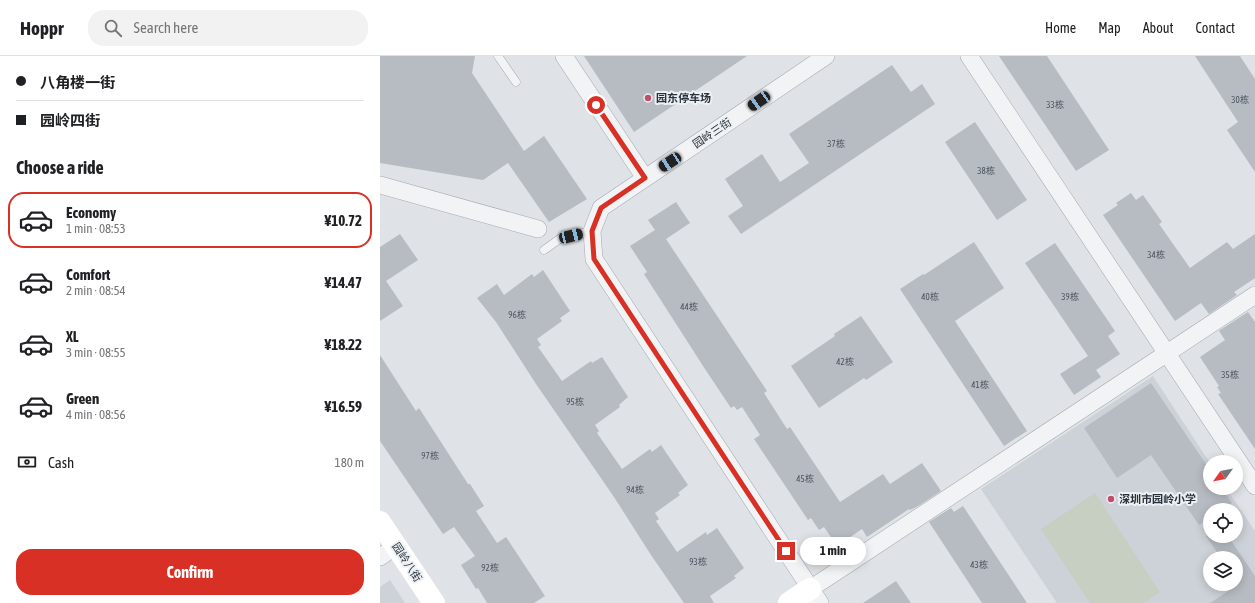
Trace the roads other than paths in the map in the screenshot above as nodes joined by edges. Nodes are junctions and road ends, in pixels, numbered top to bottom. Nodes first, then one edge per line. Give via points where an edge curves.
1 (498, 56) edge
2 (564, 56) edge
3 (969, 56) edge
4 (823, 57) edge
5 (516, 82) dead end
6 (645, 178) junction
7 (380, 185) edge
8 (538, 229) dead end
9 (592, 231) junction
10 (544, 250) dead end
11 (1255, 295) edge
12 (1167, 354) junction
13 (1255, 486) edge
14 (380, 522) edge
15 (388, 551) edge
16 (815, 596) edge
17 (434, 603) edge
18 (789, 603) edge

1 - 5 lane
2 - 6 street
3 - 12 street
4 - 6 street, 园岭三街
6 - 9 street, 园岭三街 via 601,208
7 - 8 street
9 - 10 lane via 561,238
9 - 16 street, 园岭三街 via 594,259
11 - 12 street
12 - 13 street
12 - 16 street
14 - 15 street, 园岭八街
15 - 17 street, 园岭八街
16 - 18 street

